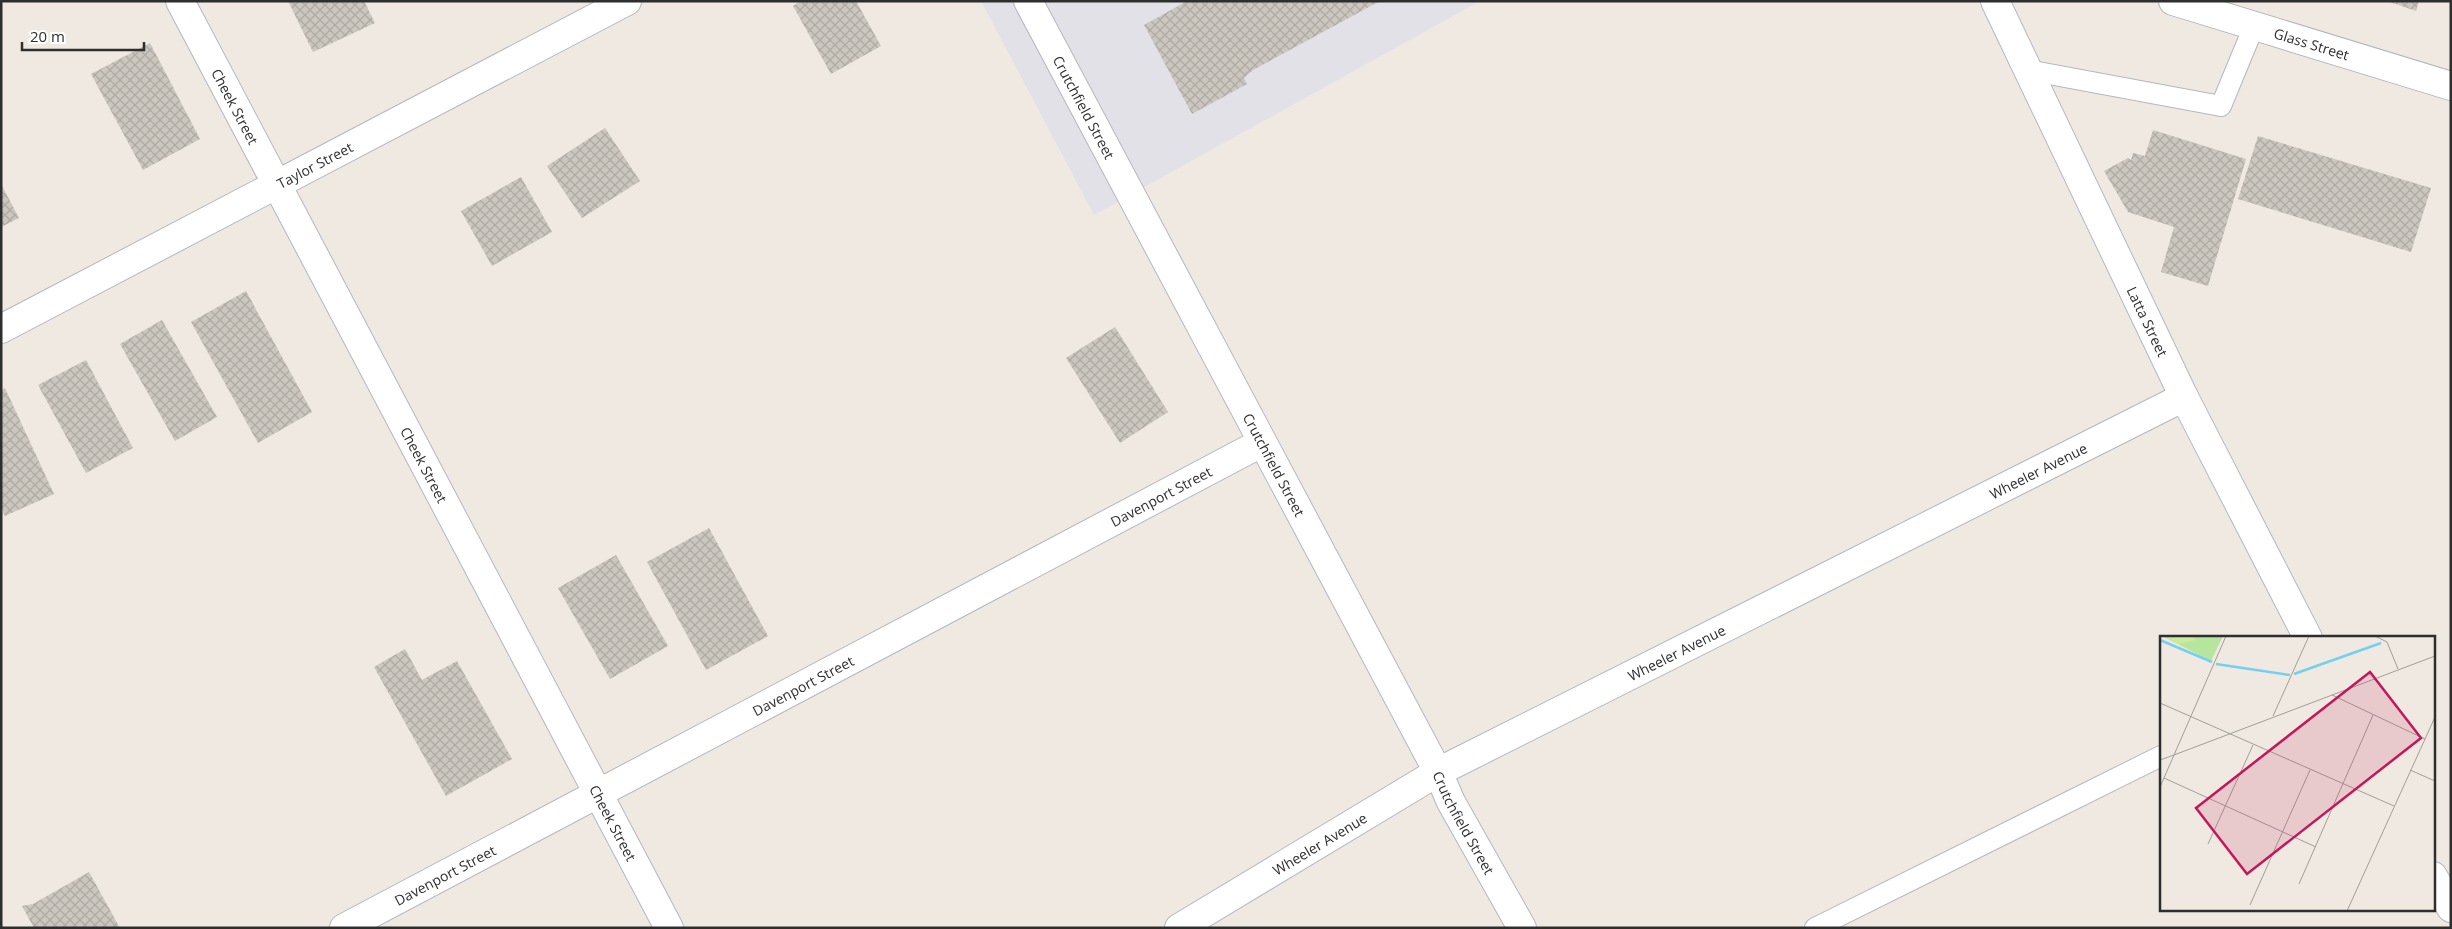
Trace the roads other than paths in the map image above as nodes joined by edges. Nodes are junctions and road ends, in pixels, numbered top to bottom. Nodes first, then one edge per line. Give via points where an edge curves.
1 (180, 1) edge
2 (627, 1) edge
3 (1028, 1) edge
4 (1995, 1) edge
5 (2178, 2) edge
6 (2254, 26) junction
7 (2027, 70) junction
8 (2451, 86) edge
9 (278, 185) junction
10 (1, 330) edge
11 (2184, 397) junction
12 (1261, 443) junction
13 (2307, 636) edge
14 (2160, 756) edge
15 (1438, 772) junction
16 (599, 792) junction
17 (2434, 878) edge
18 (2451, 908) edge
19 (344, 928) edge
20 (669, 928) edge
21 (1179, 928) edge
22 (1522, 928) edge
23 (1815, 928) edge

1 - 9 street, Cheek Street
2 - 9 street, Taylor Street
3 - 12 street, Crutchfield Street
4 - 7 street, Latta Street
5 - 6 street, Glass Street
6 - 7 lane via 2221,106
6 - 8 street, Glass Street
7 - 11 street, Latta Street
9 - 10 street, Taylor Street
9 - 16 street, Cheek Street
11 - 13 street, Latta Street
11 - 15 street, Wheeler Avenue
12 - 15 street, Crutchfield Street
12 - 16 street, Davenport Street
14 - 23 lane
15 - 21 street, Wheeler Avenue
15 - 22 street, Crutchfield Street via 1451,802
16 - 19 street, Davenport Street
16 - 20 street, Cheek Street
17 - 18 street

